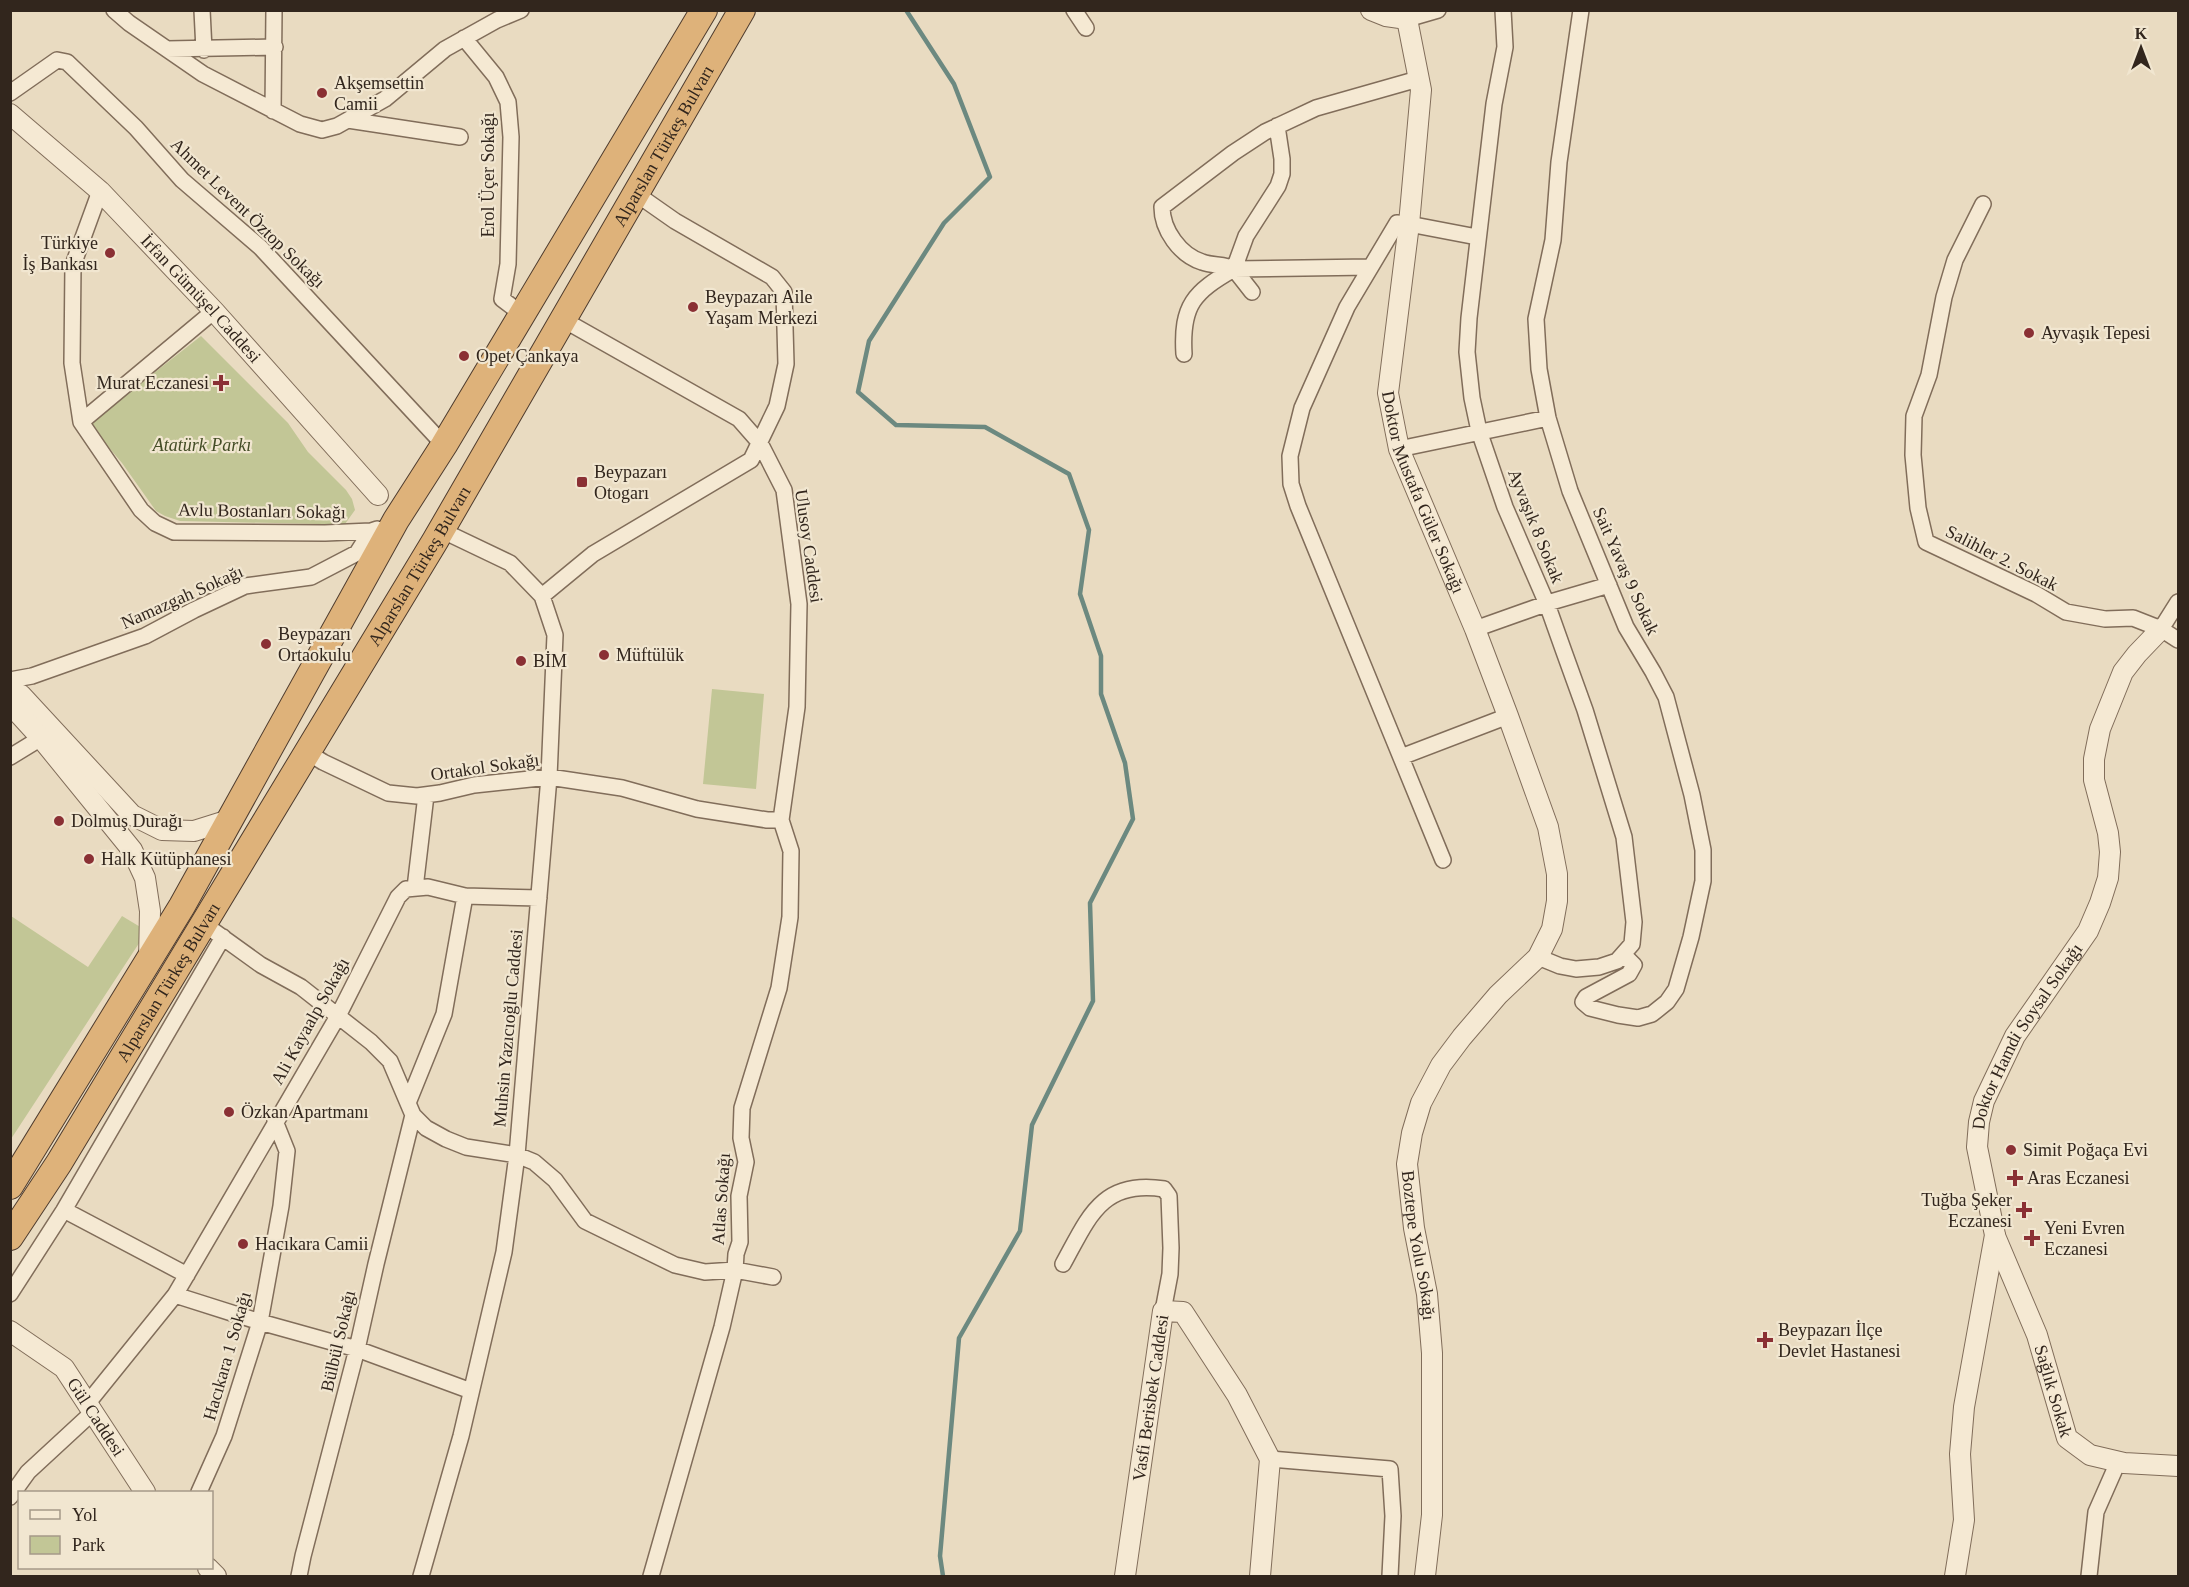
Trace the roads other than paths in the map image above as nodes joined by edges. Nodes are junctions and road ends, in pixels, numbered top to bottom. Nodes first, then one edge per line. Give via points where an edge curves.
1 (114, 10) edge
2 (202, 10) edge
3 (274, 10) edge
4 (521, 10) edge
5 (704, 10) edge
6 (742, 10) edge
7 (1074, 10) edge
8 (1371, 10) edge
9 (1438, 10) edge
10 (1503, 10) edge
11 (1581, 10) edge
12 (1407, 15) edge
13 (1086, 28) dead end
14 (464, 38) junction
15 (275, 47) junction
16 (167, 49) junction
17 (204, 50) junction
18 (1418, 79) junction
19 (10, 93) edge
20 (273, 111) junction
21 (10, 114) edge
22 (348, 120) junction
23 (1277, 126) junction
24 (460, 137) dead end
25 (100, 191) junction
26 (635, 193) junction
27 (1983, 204) dead end
28 (1409, 224) junction
29 (1478, 237) junction
30 (1370, 267) junction
31 (1234, 269) junction
32 (1252, 292) dead end
33 (214, 310) junction
34 (522, 315) junction
35 (562, 319) junction
36 (1184, 354) dead end
37 (1548, 418) junction
38 (81, 422) junction
39 (1479, 431) junction
40 (760, 443) junction
41 (444, 445) junction
42 (1399, 449) junction
43 (388, 522) junction
44 (436, 539) junction
45 (1609, 585) junction
46 (542, 596) junction
47 (2178, 603) edge
48 (1547, 604) junction
49 (1475, 629) junction
50 (2161, 629) junction
51 (2178, 640) edge
52 (10, 680) edge
53 (10, 692) edge
54 (10, 704) edge
55 (1508, 717) junction
56 (41, 738) junction
57 (307, 752) junction
58 (10, 757) edge
59 (1401, 757) junction
60 (549, 777) junction
61 (426, 795) junction
62 (230, 820) junction
63 (781, 820) junction
64 (1443, 860) dead end
65 (415, 888) junction
66 (465, 896) junction
67 (539, 898) junction
68 (213, 931) junction
69 (1623, 954) junction
70 (1538, 957) junction
71 (149, 960) junction
72 (338, 1016) junction
73 (411, 1109) junction
74 (275, 1121) junction
75 (517, 1155) junction
76 (10, 1186) edge
77 (64, 1210) junction
78 (1995, 1235) junction
79 (10, 1237) edge
80 (1063, 1264) dead end
81 (735, 1270) junction
82 (187, 1275) junction
83 (773, 1277) dead end
84 (10, 1294) edge
85 (175, 1295) junction
86 (1163, 1311) junction
87 (260, 1322) junction
88 (10, 1331) edge
89 (357, 1349) junction
90 (471, 1391) junction
91 (90, 1408) junction
92 (1270, 1459) junction
93 (2118, 1462) junction
94 (2178, 1466) edge
95 (144, 1491) edge
96 (199, 1491) edge
97 (10, 1497) edge
98 (300, 1576) edge
99 (422, 1576) edge
100 (651, 1576) edge
101 (1125, 1576) edge
102 (1260, 1576) edge
103 (1390, 1576) edge
104 (1425, 1576) edge
105 (1955, 1576) edge
106 (2090, 1576) edge

1 - 16 street
2 - 17 street
3 - 15 street
4 - 14 street
5 - 34 highway, Alparslan Türkeş Bulvarı
6 - 26 highway, Alparslan Türkeş Bulvarı
7 - 13 street
8 - 12 street via 1386,16
9 - 12 street
10 - 29 street, Ayvaşık 8 Sokak via 1505,47
11 - 37 street, Sait Yavaş 9 Sokak via 1559,162 1553,240 1536,319 1539,369
12 - 18 street, Doktor Mustafa Güler Sokağı
14 - 22 street via 385,99
14 - 34 street, Erol Üçer Sokağı via 496,77 508,102 508,264 502,299
15 - 17 street
15 - 20 street
16 - 17 street
16 - 20 street via 203,74
18 - 23 street via 1316,108
18 - 28 street, Doktor Mustafa Güler Sokağı
19 - 41 street, Ahmet Levent Öztop Sokağı via 57,60 67,62 136,128 182,180 261,248
20 - 22 street via 322,130
21 - 25 street, İrfan Gümüşel Caddesi
22 - 24 street
23 - 31 street via 1282,174 1246,236
23 - 31 street via 1233,153 1162,207 1166,227 1184,253 1201,262
25 - 33 street, İrfan Gümüşel Caddesi
25 - 38 street, Avlu Bostanları Sokağı via 73,265 72,363
26 - 35 highway, Alparslan Türkeş Bulvarı
26 - 40 street via 772,277 784,292 786,364 777,406
27 - 50 street, Salihler 2. Sokak via 1955,260 1929,375 1914,416 1918,508 1926,542 2066,612 2105,619 2133,618
28 - 29 street
28 - 30 street via 1397,223
28 - 42 street, Doktor Mustafa Güler Sokağı via 1388,393
29 - 39 street, Ayvaşık 8 Sokak via 1467,352
30 - 31 street
30 - 59 street via 1347,307 1302,408 1290,456 1291,484
31 - 32 street
31 - 36 street via 1207,285 1191,305 1185,321
33 - 38 street
33 - 43 street, İrfan Gümüşel Caddesi via 378,495
34 - 41 highway, Alparslan Türkeş Bulvarı
35 - 40 street, Ulusoy Caddesi via 739,418
35 - 44 highway, Alparslan Türkeş Bulvarı
37 - 39 street
37 - 45 street, Sait Yavaş 9 Sokak via 1570,491
38 - 43 street, Avlu Bostanları Sokağı via 141,510 155,523 174,532 325,533
39 - 42 street
39 - 48 street, Ayvaşık 8 Sokak via 1505,507
40 - 46 street via 751,460 593,554
40 - 63 street, Ulusoy Caddesi via 784,490 800,604 797,707
41 - 43 highway, Alparslan Türkeş Bulvarı
42 - 49 street, Doktor Mustafa Güler Sokağı
43 - 44 highway via 394,540 403,550 414,554
43 - 44 highway via 414,506 426,508 437,517
43 - 52 street, Namazgah Sokağı via 357,553 311,577 244,586 145,636 33,676
43 - 62 highway, Alparslan Türkeş Bulvarı
44 - 46 street, Muhsin Yazıcıoğlu Caddesi via 510,563
44 - 57 highway, Alparslan Türkeş Bulvarı
45 - 48 street
45 - 69 street, Sait Yavaş 9 Sokak via 1626,627 1666,698 1703,850 1703,881 1676,989 1652,1014 1638,1018 1618,1015 1590,1008 1583,1002 1629,974 1634,965
46 - 60 street, Muhsin Yazıcıoğlu Caddesi via 555,635
47 - 50 street
48 - 49 street
48 - 69 street, Ayvaşık 8 Sokak via 1624,837 1634,922 1632,944
49 - 55 street, Doktor Mustafa Güler Sokağı
50 - 51 street
50 - 78 street, Doktor Hamdi Soysal Sokağı via 2123,672 2100,729 2094,780 2110,852 2108,878 2100,903 2088,931 2016,1036 1978,1122 1977,1147
53 - 62 street via 21,695 132,815 162,830 194,831
54 - 56 street
55 - 59 street
55 - 70 street, Doktor Mustafa Güler Sokağı via 1548,827 1557,874 1552,929
56 - 58 street
56 - 71 street via 132,850 145,878 150,911
57 - 61 street, Ortakol Sokağı via 388,793
57 - 68 highway, Alparslan Türkeş Bulvarı
59 - 64 street
60 - 61 street, Ortakol Sokağı
60 - 63 street, Ortakol Sokağı via 622,788 697,809
60 - 67 street, Muhsin Yazıcıoğlu Caddesi
61 - 65 street
62 - 71 highway, Alparslan Türkeş Bulvarı
63 - 81 street, Atlas Sokağı via 791,851 790,917 778,988 742,1108 741,1138 746,1162 739,1196 740,1242
65 - 66 street via 428,887
65 - 72 street, Ali Kayaalp Sokağı via 406,889 398,897
66 - 67 street
66 - 73 street, Bülbül Sokağı via 444,1014
67 - 75 street, Muhsin Yazıcıoğlu Caddesi
68 - 72 street via 261,965 302,987
68 - 77 street
68 - 79 highway, Alparslan Türkeş Bulvarı
69 - 70 street via 1617,961 1599,967 1576,969
70 - 104 street, Boztepe Yolu Sokağı via 1498,995 1441,1065 1421,1103 1412,1133 1407,1164 1414,1228 1428,1294 1432,1353 1432,1515
71 - 76 highway, Alparslan Türkeş Bulvarı
72 - 73 street via 390,1060
72 - 74 street, Ali Kayaalp Sokağı
73 - 75 street via 426,1128 446,1139 466,1147
73 - 89 street, Bülbül Sokağı
74 - 82 street, Ali Kayaalp Sokağı
74 - 87 street, Hacıkara 1 Sokağı via 286,1151 281,1206
75 - 81 street via 534,1162 555,1180 585,1221 612,1236 675,1265 705,1272
75 - 90 street, Muhsin Yazıcıoğlu Caddesi via 504,1252
77 - 82 street
77 - 84 street
78 - 93 street, Sağlık Sokak via 2037,1335 2067,1438 2090,1455
78 - 105 street, Doktor Hamdi Soysal Sokağı via 1965,1407 1960,1454 1964,1520
80 - 86 street via 1078,1234 1106,1197 1128,1189 1164,1189 1169,1196 1171,1248
81 - 83 street
81 - 100 street, Atlas Sokağı
82 - 85 street, Ali Kayaalp Sokağı
85 - 87 street
85 - 91 street, Ali Kayaalp Sokağı
86 - 92 street, Vasfi Berisbek Caddesi via 1184,1312 1237,1395
86 - 101 street, Vasfi Berisbek Caddesi
87 - 89 street
87 - 96 street, Hacıkara 1 Sokağı via 224,1436
88 - 91 street, Gül Caddesi via 64,1368
89 - 90 street
89 - 98 street, Bülbül Sokağı
90 - 99 street, Muhsin Yazıcıoğlu Caddesi
91 - 95 street, Gül Caddesi
91 - 97 street, Ali Kayaalp Sokağı via 27,1472
92 - 102 street
92 - 103 street via 1390,1469
93 - 94 street, Sağlık Sokak
93 - 106 street via 2096,1512

